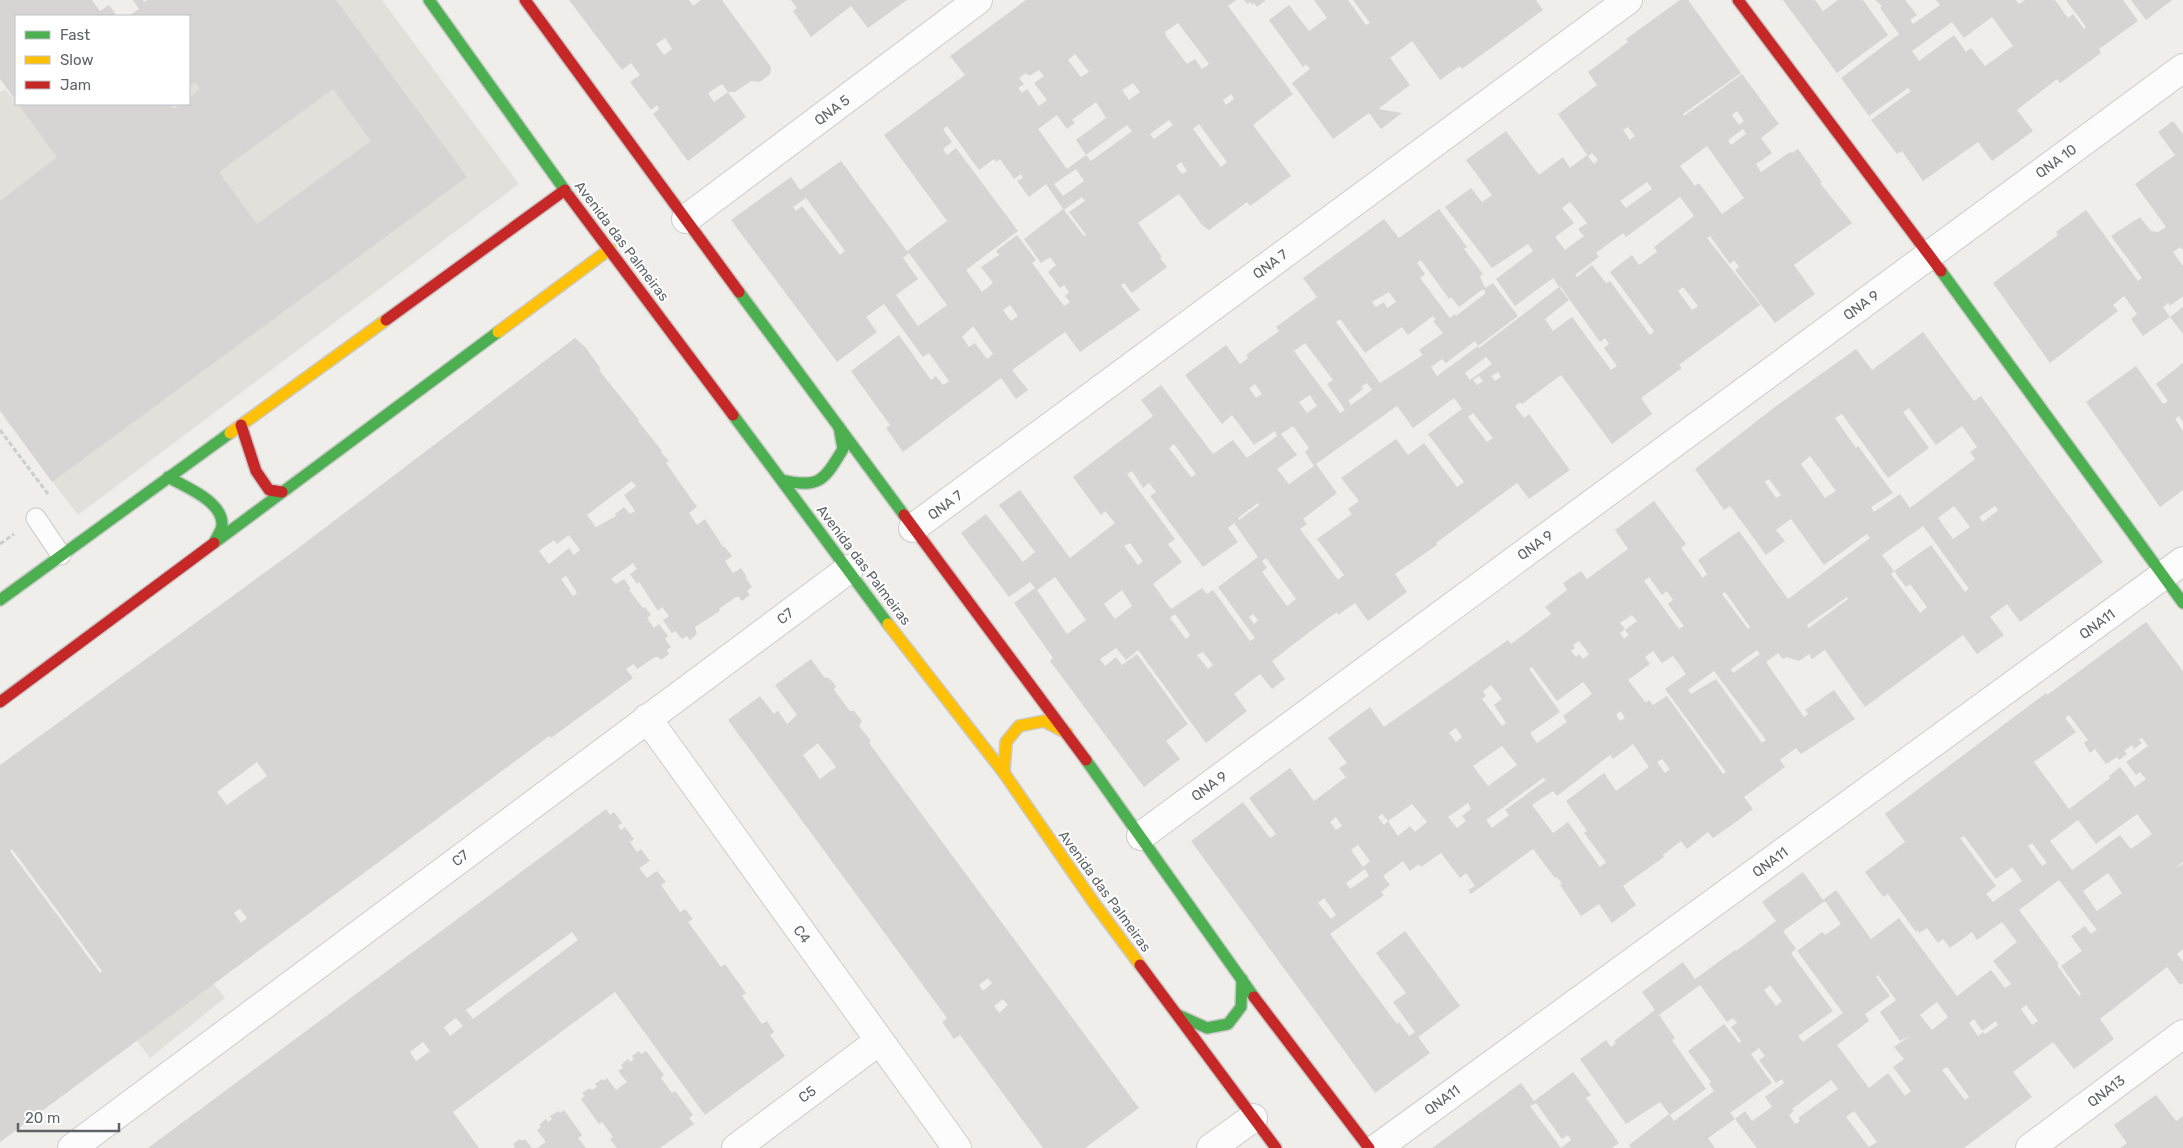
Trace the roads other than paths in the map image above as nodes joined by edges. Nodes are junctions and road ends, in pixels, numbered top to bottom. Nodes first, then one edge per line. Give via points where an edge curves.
1 (429, 0) edge
2 (524, 0) edge
3 (978, 0) edge
4 (1628, 0) edge
5 (1738, 0) edge
6 (2183, 68) edge
7 (565, 190) junction
8 (686, 219) junction
9 (610, 249) junction
10 (1929, 255) junction
11 (240, 425) junction
12 (839, 427) junction
13 (168, 477) junction
14 (782, 480) junction
15 (282, 492) junction
16 (36, 518) dead end
17 (913, 528) junction
18 (214, 543) junction
19 (61, 555) junction
20 (2173, 568) edge
21 (849, 569) junction
22 (0, 600) edge
23 (2183, 603) edge
24 (0, 702) edge
25 (648, 718) junction
26 (1067, 733) junction
27 (1004, 773) junction
28 (1141, 836) junction
29 (1242, 979) junction
30 (1178, 1014) junction
31 (2183, 1034) edge
32 (879, 1041) junction
33 (1253, 1118) junction
34 (72, 1148) edge
35 (736, 1148) edge
36 (957, 1148) edge
37 (1211, 1148) edge
38 (1276, 1148) edge
39 (1369, 1148) edge
40 (1377, 1148) edge
41 (2030, 1148) edge

1 - 7 main road, Avenida das Palmeiras
2 - 8 main road
3 - 8 street, QNA 5
4 - 17 street, QNA 7
5 - 10 main road
6 - 10 street, QNA 10
7 - 9 main road, Avenida das Palmeiras
7 - 11 main road
8 - 12 main road
9 - 14 main road, Avenida das Palmeiras
9 - 15 main road
10 - 20 main road
10 - 28 street, QNA 9
11 - 13 main road
11 - 15 main road via 256,471 269,490
12 - 14 main road via 843,449 820,480 804,484
12 - 17 main road
13 - 18 main road via 209,499 218,510 222,524
13 - 19 main road
14 - 21 main road, Avenida das Palmeiras
15 - 18 main road
16 - 19 lane
17 - 26 main road
18 - 24 main road
19 - 22 main road
20 - 23 main road
20 - 40 street, QNA11
21 - 25 street, C7
21 - 27 main road, Avenida das Palmeiras
25 - 32 street, C4
25 - 34 street, C7
26 - 27 main road via 1044,721 1019,726 1006,742
26 - 28 main road
27 - 30 main road, Avenida das Palmeiras via 1094,903
28 - 29 main road
29 - 30 main road via 1241,1007 1228,1024 1207,1028
29 - 39 main road
30 - 33 main road, Avenida das Palmeiras
31 - 41 street, QNA13
32 - 35 street, C5
32 - 36 street, C4
33 - 37 street
33 - 38 main road, Avenida das Palmeiras

